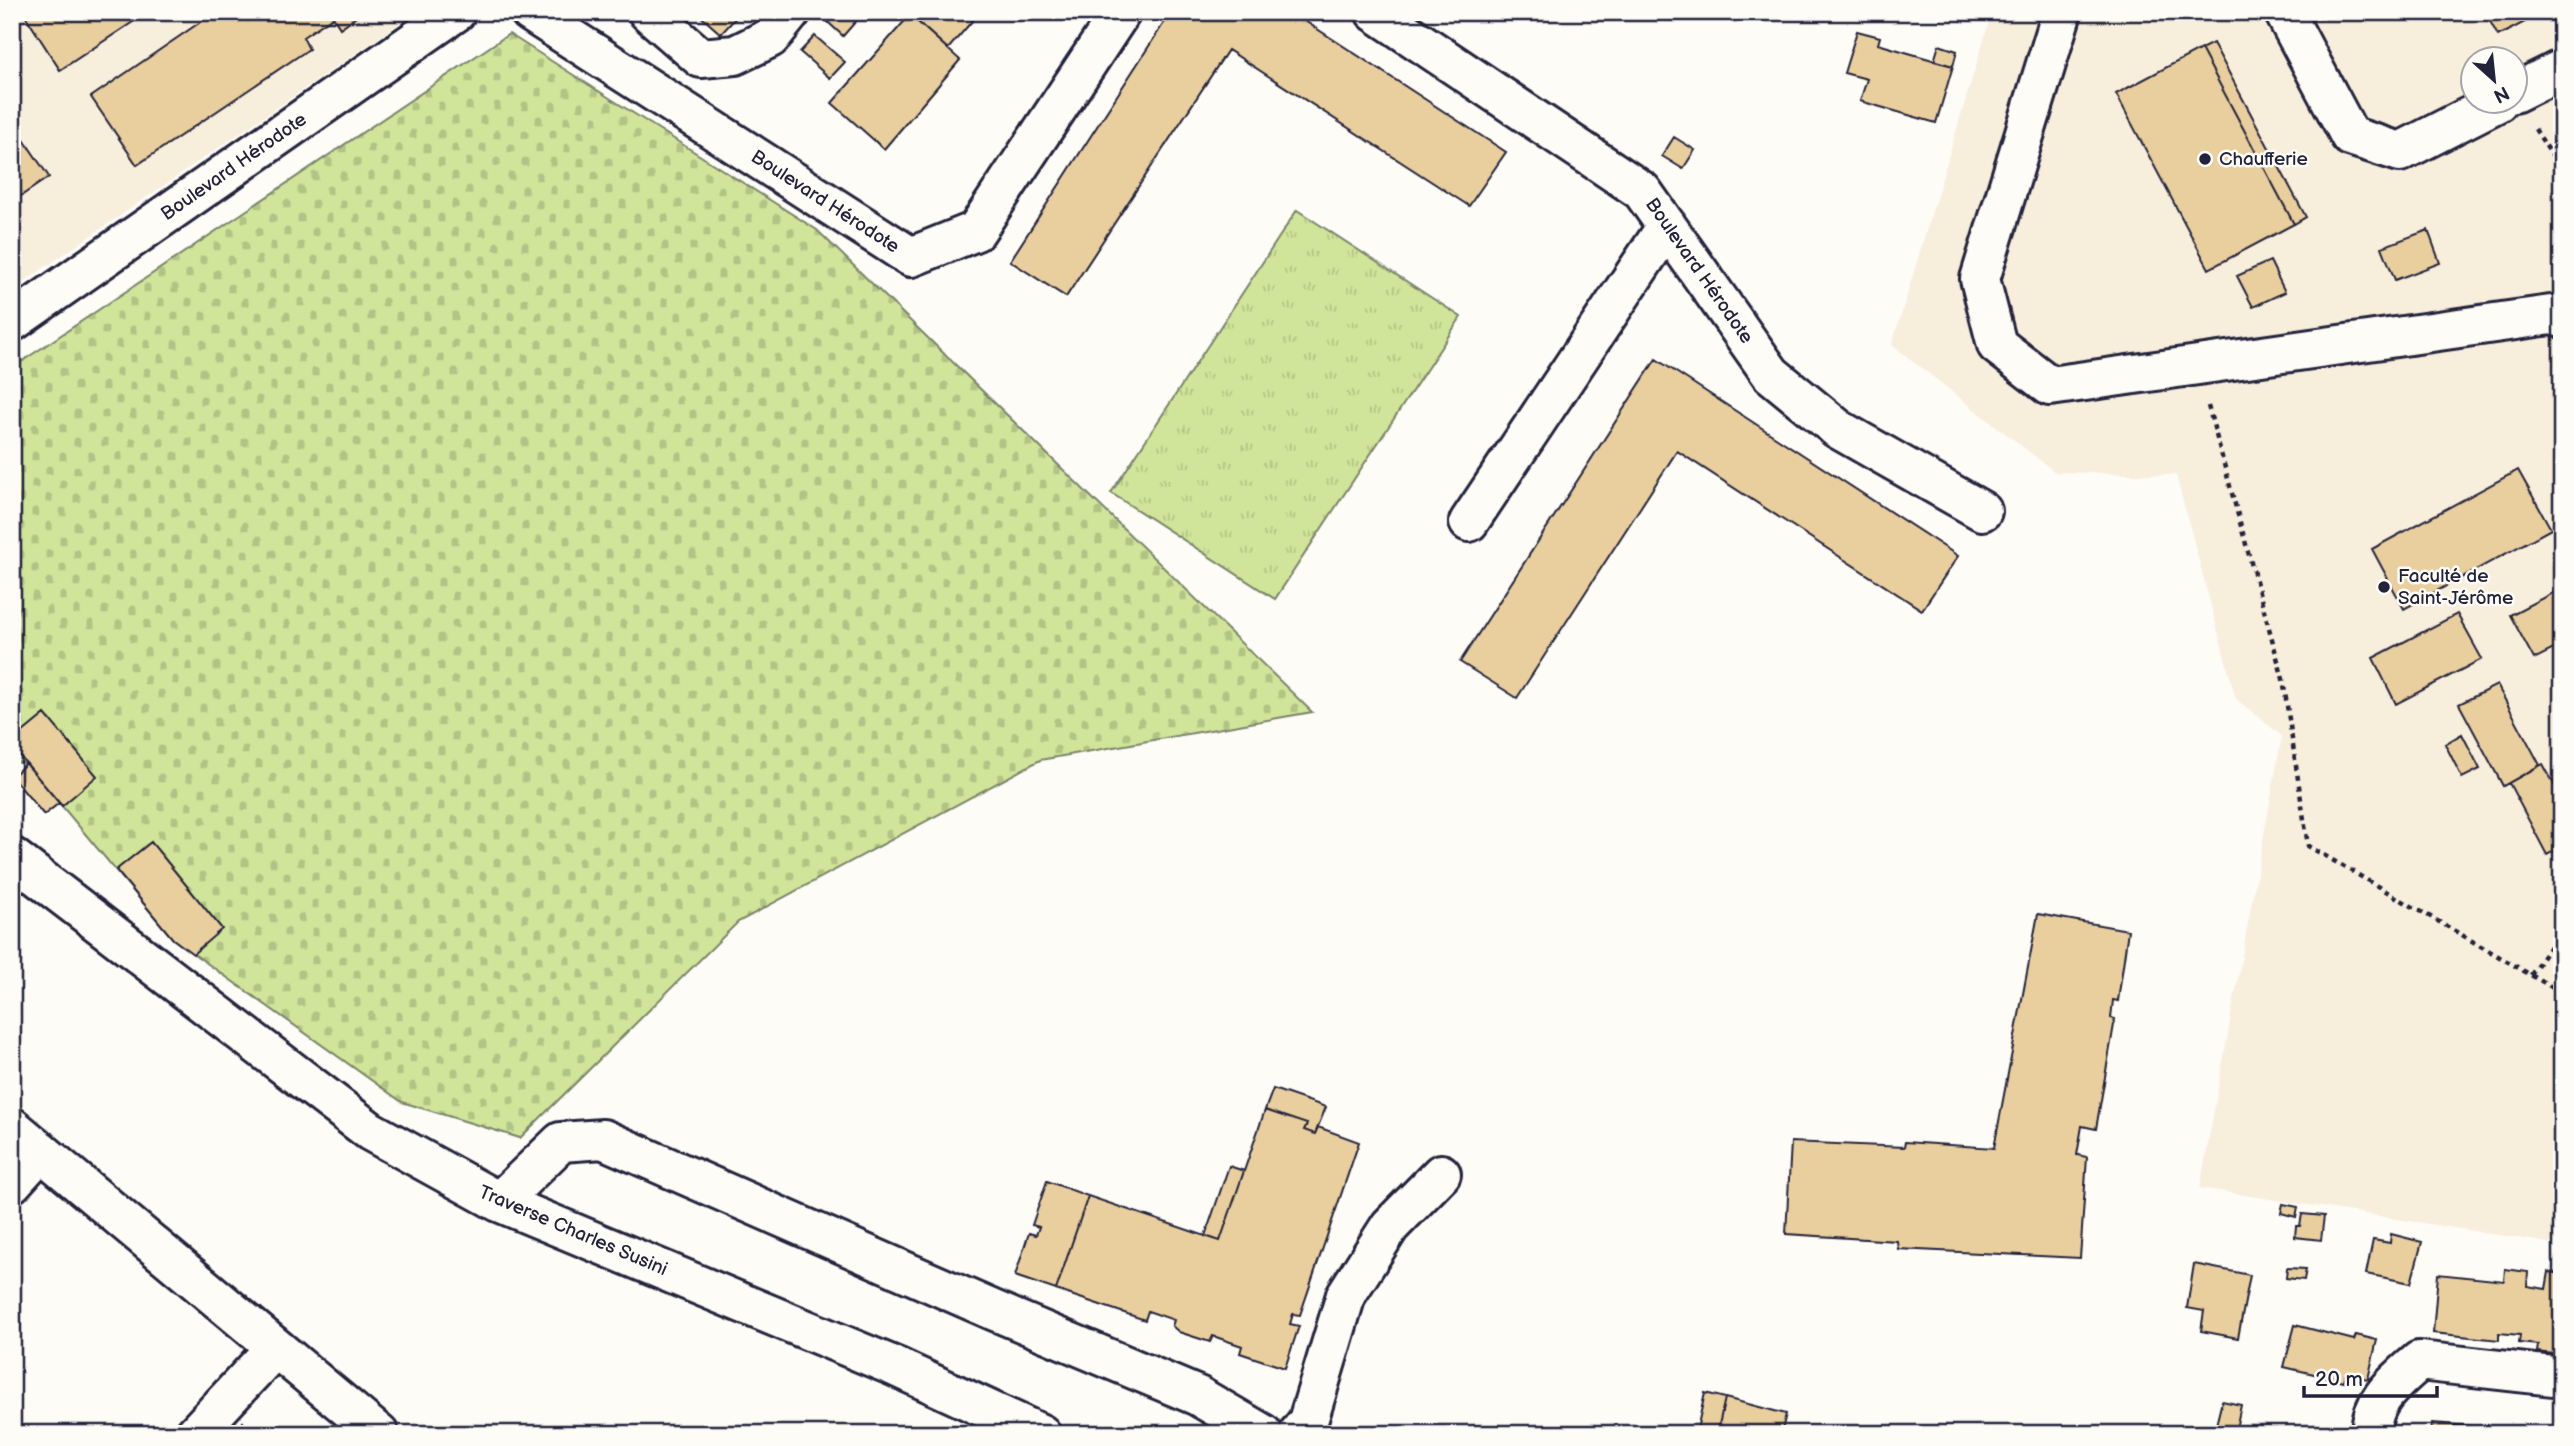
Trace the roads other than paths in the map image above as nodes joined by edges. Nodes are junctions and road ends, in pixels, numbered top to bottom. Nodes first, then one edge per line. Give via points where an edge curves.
1 (456, 12) edge
2 (530, 12) edge
3 (648, 12) edge
4 (791, 12) edge
5 (1121, 12) edge
6 (1375, 12) edge
7 (2062, 12) edge
8 (2284, 12) edge
9 (2562, 69) edge
10 (2528, 86) edge
11 (2471, 116) edge
12 (1667, 226) junction
13 (2562, 318) edge
14 (12, 322) edge
15 (1982, 511) dead end
16 (1469, 522) dead end
17 (12, 858) edge
18 (12, 1127) edge
19 (41, 1152) junction
20 (1441, 1174) dead end
21 (12, 1183) edge
22 (499, 1202) junction
23 (275, 1348) junction
24 (2562, 1377) edge
25 (195, 1434) edge
26 (379, 1434) edge
27 (1041, 1434) edge
28 (1263, 1434) edge
29 (1297, 1434) edge
30 (2372, 1434) edge

1 - 14 street, Boulevard Hérodote
2 - 5 street, Boulevard Hérodote via 911,257 976,231
3 - 4 street via 701,58 735,55 769,38
6 - 12 street, Boulevard Hérodote via 1642,191
7 - 13 street via 1980,279 1997,345 2050,386 2551,315
8 - 11 street via 2350,136 2400,152
9 - 10 street
12 - 15 street, Boulevard Hérodote via 1771,374 1838,429
12 - 16 street
17 - 22 street, Traverse Charles Susini via 370,1131
18 - 19 street
19 - 21 street
19 - 23 street
20 - 29 street via 1390,1226 1346,1295 1308,1421
22 - 27 street, Traverse Charles Susini via 896,1367
22 - 28 street via 561,1142 603,1139 1198,1396
23 - 25 street
23 - 26 street
24 - 30 street via 2419,1361 2384,1393

